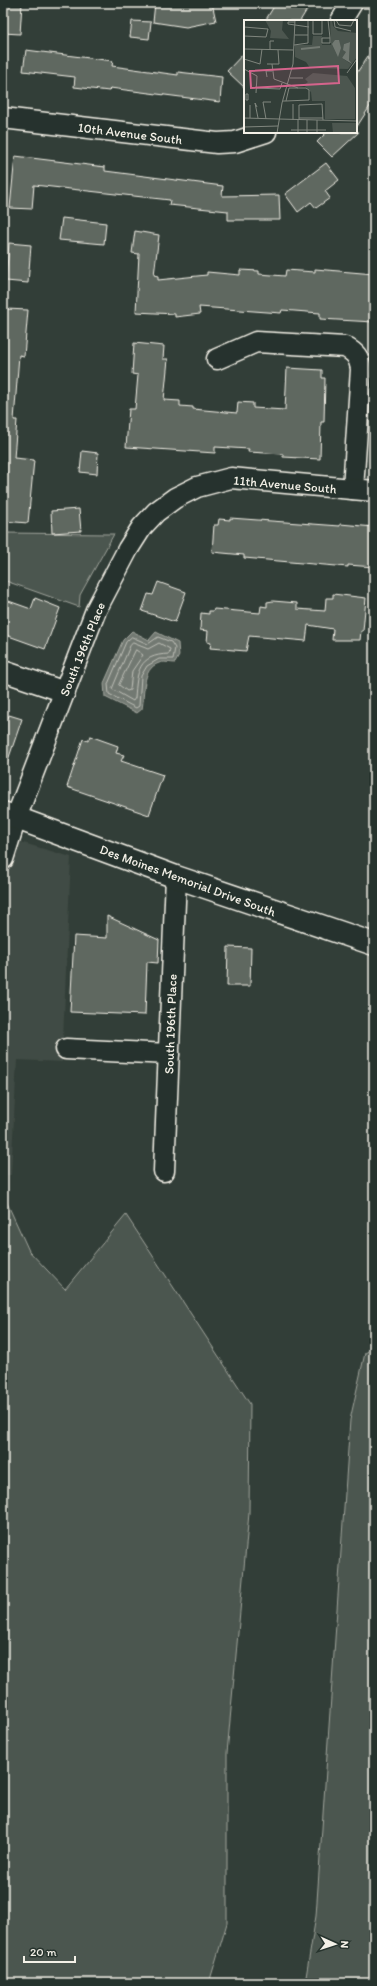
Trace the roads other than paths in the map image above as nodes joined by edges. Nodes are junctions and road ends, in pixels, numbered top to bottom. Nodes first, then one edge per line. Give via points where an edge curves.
1 (352, 3) edge
2 (342, 20) edge
3 (3, 118) edge
4 (261, 134) edge
5 (217, 359) dead end
6 (352, 489) junction
7 (374, 491) edge
8 (175, 498) joint
9 (3, 671) edge
10 (65, 692) junction
11 (10, 816) edge
12 (3, 859) edge
13 (176, 877) junction
14 (374, 944) edge
15 (66, 1049) dead end
16 (169, 1054) junction
17 (164, 1171) dead end

1 - 2 street
3 - 4 street, 10th Avenue South via 217,143 235,142
5 - 6 street via 256,342 345,347 355,353 361,369
6 - 7 street, 11th Avenue South
6 - 8 street, 11th Avenue South via 231,478 197,487
8 - 10 street, South 196th Place via 156,512 142,528 118,566 96,610
9 - 10 street
10 - 11 street, South 196th Place
11 - 12 street, South 196th Place
11 - 13 main road, Des Moines Memorial Drive South
13 - 14 main road, Des Moines Memorial Drive South
13 - 16 street, South 196th Place
15 - 16 street
16 - 17 street, South 196th Place

